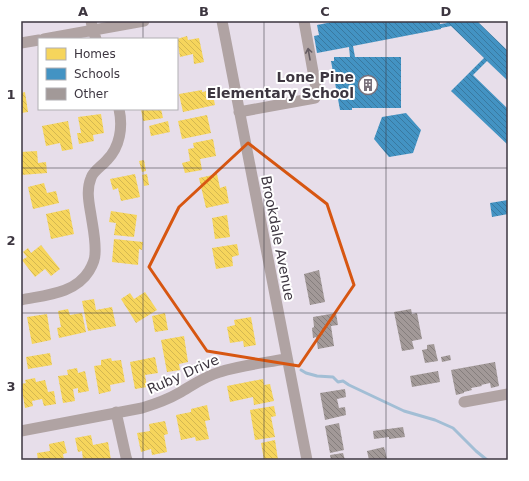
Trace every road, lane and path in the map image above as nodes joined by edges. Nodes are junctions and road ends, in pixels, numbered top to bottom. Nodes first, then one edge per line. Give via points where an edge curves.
1 (144, 21) edge
2 (222, 21) edge
3 (304, 21) edge
4 (93, 30) edge
5 (49, 38) edge
6 (38, 40) edge
7 (21, 43) edge
8 (120, 110) edge
9 (239, 112) junction
10 (21, 300) edge
11 (286, 359) junction
12 (508, 394) edge
13 (464, 402) dead end
14 (116, 412) junction
15 (21, 431) edge
16 (127, 460) edge
17 (307, 460) edge

1 - 4 street
2 - 9 street, Brookdale Avenue
9 -> 3 street via 315,98 317,94
4 - 5 street
6 - 7 street
8 - 10 street via 121,126 116,150 91,176 89,186 96,256 91,267 85,278 68,290
9 - 11 street, Brookdale Avenue
11 - 14 street, Ruby Drive via 219,372 161,402
11 - 17 street, Brookdale Avenue
12 - 13 street
14 - 15 street, Ruby Drive
14 - 16 street

